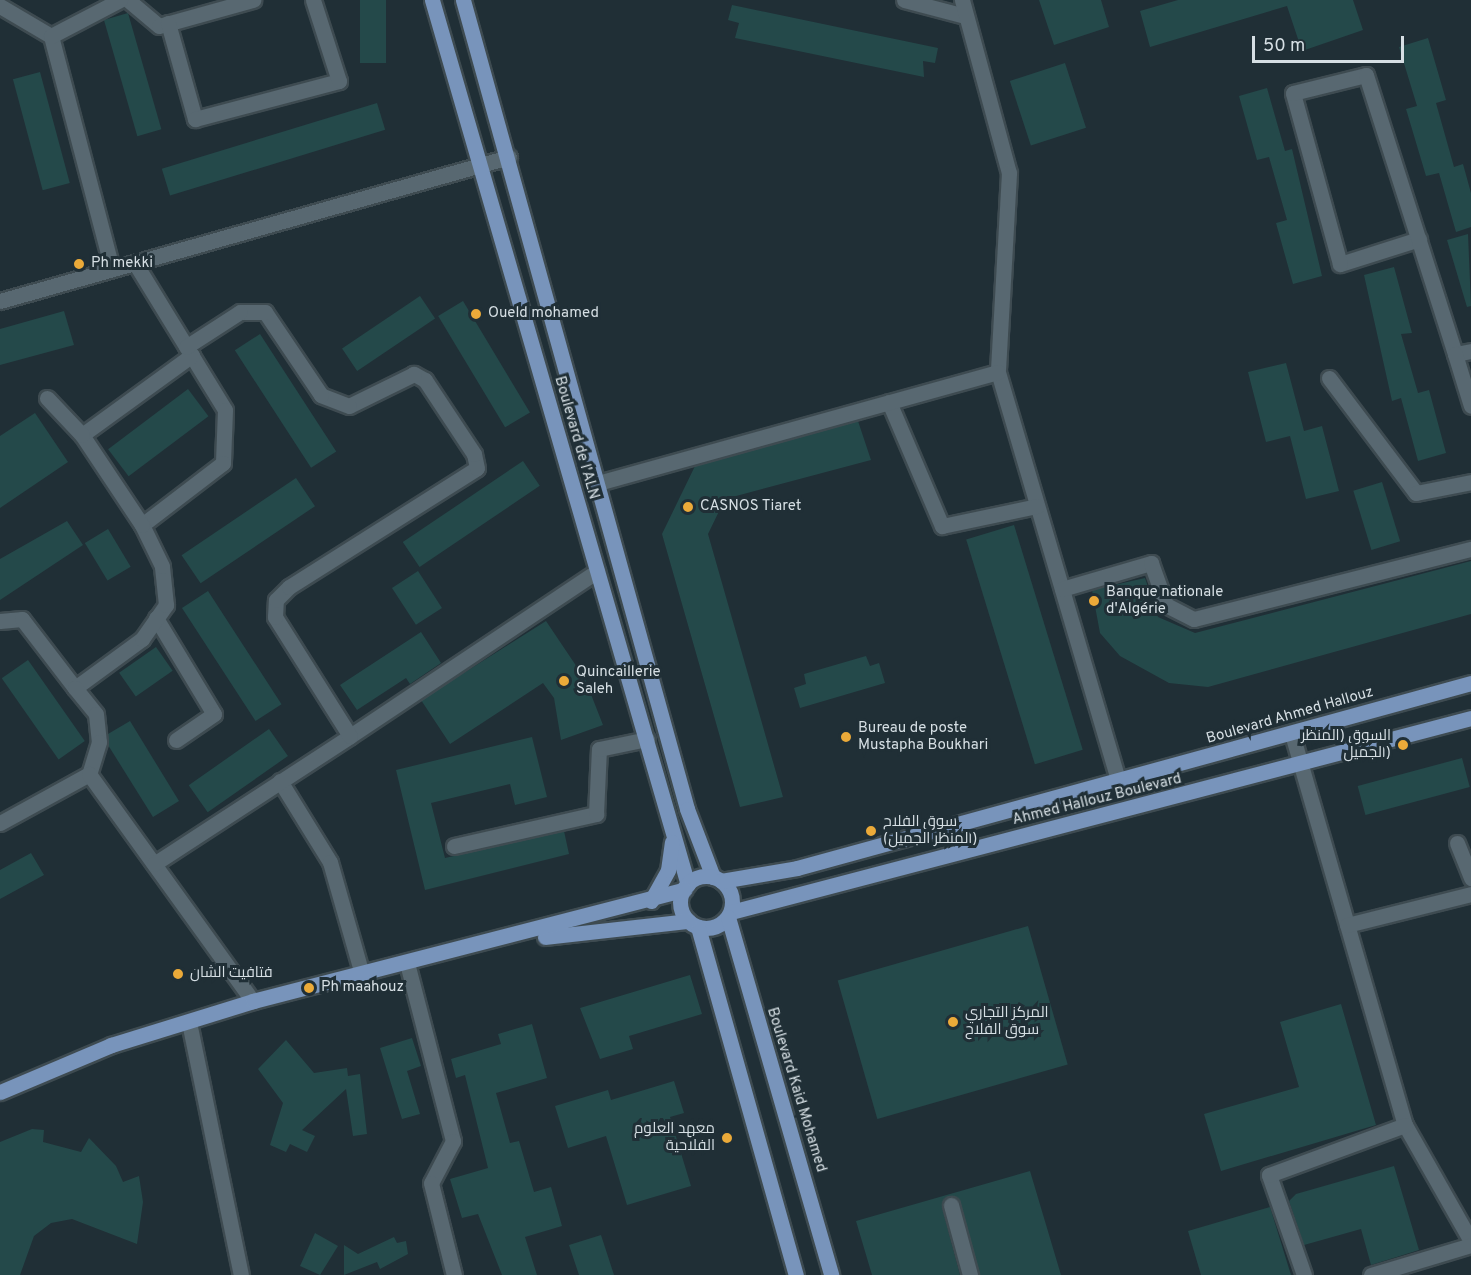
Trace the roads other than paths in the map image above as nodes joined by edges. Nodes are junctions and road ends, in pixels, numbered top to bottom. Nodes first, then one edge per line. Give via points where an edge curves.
1 (120, 0) edge
2 (128, 0) edge
3 (253, 0) edge
4 (313, 0) edge
5 (432, 0) edge
6 (463, 0) edge
7 (904, 0) edge
8 (962, 0) edge
9 (0, 6) edge
10 (965, 16) junction
11 (168, 23) junction
12 (51, 36) junction
13 (509, 157) junction
14 (481, 167) junction
15 (1419, 238) junction
16 (135, 263) junction
17 (111, 269) junction
18 (0, 301) edge
19 (189, 351) junction
20 (1471, 351) edge
21 (1455, 354) junction
22 (998, 372) junction
23 (1329, 378) dead end
24 (47, 398) dead end
25 (889, 402) junction
26 (1471, 406) edge
27 (82, 435) junction
28 (1471, 482) edge
29 (598, 483) junction
30 (1037, 506) junction
31 (142, 525) junction
32 (1471, 549) edge
33 (597, 572) junction
34 (1062, 589) junction
35 (156, 618) junction
36 (0, 621) edge
37 (1471, 683) edge
38 (75, 688) junction
39 (1471, 718) edge
40 (1292, 734) junction
41 (350, 736) junction
42 (646, 739) junction
43 (176, 740) dead end
44 (1302, 766) junction
45 (89, 774) junction
46 (280, 781) junction
47 (1119, 782) junction
48 (0, 823) edge
49 (672, 836) junction
50 (1457, 843) dead end
51 (454, 846) dead end
52 (154, 864) junction
53 (1471, 878) edge
54 (717, 879) junction
55 (686, 887) junction
56 (1471, 894) edge
57 (651, 901) junction
58 (729, 915) junction
59 (693, 924) junction
60 (1347, 925) junction
61 (487, 944) junction
62 (407, 963) junction
63 (362, 975) junction
64 (253, 1001) junction
65 (189, 1022) junction
66 (0, 1092) edge
67 (1405, 1125) junction
68 (951, 1205) dead end
69 (1471, 1243) edge
70 (240, 1275) edge
71 (454, 1275) edge
72 (796, 1275) edge
73 (831, 1275) edge
74 (970, 1275) edge
75 (1305, 1275) edge
76 (1371, 1275) edge

1 - 12 street
2 - 11 street via 159,26
3 - 11 street
4 - 11 street via 339,81 195,119
5 - 14 main road, Boulevard de l'ALN
6 - 13 main road, Boulevard de l'ALN
7 - 10 street
8 - 10 street
9 - 12 street
10 - 22 street via 1009,173
12 - 17 street
13 - 14 street
13 - 29 main road, Boulevard de l'ALN
14 - 16 street
14 - 33 main road, Boulevard de l'ALN
15 - 15 street via 1366,75 1293,93 1340,264
15 - 21 street
16 - 17 street
16 - 19 street
17 - 18 street
19 - 27 street
19 - 31 street via 225,410 223,463
19 - 41 street via 240,312 266,312 321,395 349,406 414,374 425,380 474,454 477,468 289,586 276,600 274,617
20 - 21 street
21 - 26 street
22 - 25 street
22 - 30 street
23 - 28 street via 1416,493
24 - 27 street
25 - 29 street
25 - 30 street via 942,526
27 - 31 street
29 - 54 main road, Boulevard de l'ALN via 687,809
30 - 34 street
31 - 35 street via 162,566 166,605
32 - 34 street via 1194,620 1166,605 1151,563
33 - 41 street
33 - 42 main road, Boulevard de l'ALN
34 - 47 street
35 - 38 street via 142,639
35 - 43 street via 214,714
36 - 38 street via 22,619
37 - 40 main road, Boulevard Ahmed Hallouz
38 - 45 street via 96,714 99,742
39 - 44 main road, Ahmed Hallouz Boulevard
40 - 44 street
40 - 47 main road, Boulevard Ahmed Hallouz
41 - 46 street
42 - 49 main road, Boulevard de l'ALN
42 - 51 street via 599,749 596,814
44 - 58 main road, Ahmed Hallouz Boulevard
44 - 60 street
45 - 48 street
45 - 52 street
46 - 52 street
46 - 63 street via 330,862
47 - 54 main road, Ahmed Hallouz Boulevard via 797,868
49 - 55 main road, Boulevard de l'ALN
49 - 57 main road via 668,870
50 - 53 street
52 - 64 street
54 - 55 main road
54 - 58 main road via 730,892
55 - 57 main road
55 - 59 main road via 680,902
56 - 60 street
57 - 61 main road
58 - 59 main road via 711,928
58 - 73 main road, Boulevard Kaid Mohamed
59 - 61 main road
59 - 72 main road
60 - 67 street
61 - 62 main road
62 - 63 main road
62 - 71 street via 453,1141 431,1183
63 - 64 main road
64 - 65 main road
65 - 66 main road via 111,1045
65 - 70 street
67 - 69 street
67 - 75 street via 1269,1174
68 - 74 street
69 - 76 street

